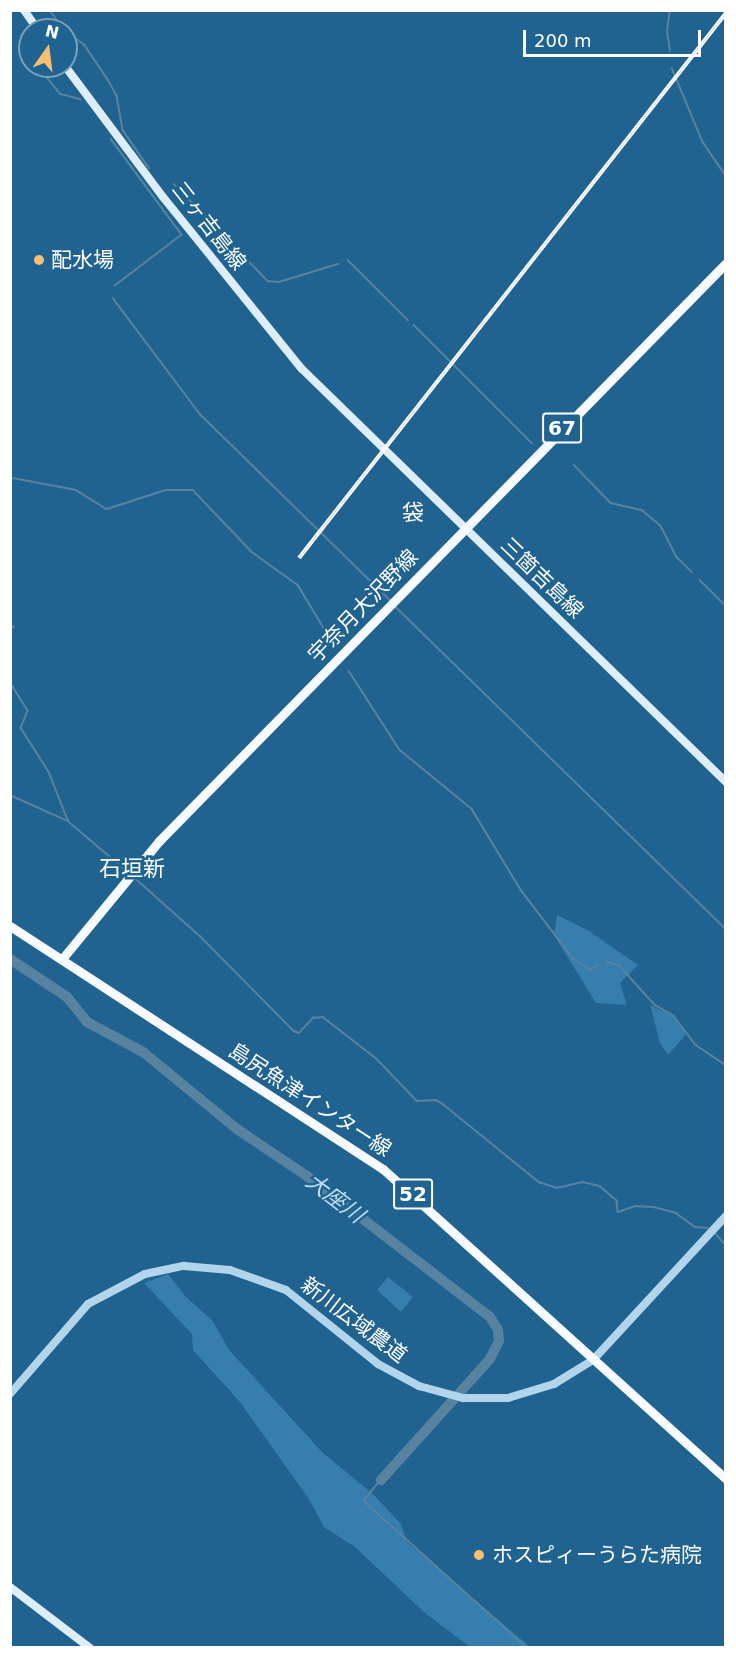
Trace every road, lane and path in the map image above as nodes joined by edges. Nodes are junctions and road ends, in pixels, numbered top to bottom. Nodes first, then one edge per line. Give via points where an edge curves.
1 (74, 78) edge
2 (726, 263) edge
3 (334, 401) joint
4 (464, 527) junction
5 (726, 782) edge
6 (10, 926) edge
7 (62, 959) junction
8 (726, 1216) edge
9 (593, 1360) junction
10 (10, 1394) edge
11 (726, 1479) edge
12 (10, 1587) edge
13 (90, 1647) edge

1 - 3 main road, 三ヶ吉島線 via 248,305
2 - 4 main road, 宇奈月大沢野線 / 67
3 - 4 main road, 三箇吉島線
4 - 5 main road, 三箇吉島線
4 - 7 main road, 宇奈月大沢野線 / 67 via 159,841
6 - 7 main road, 島尻魚津インター線 / 52
7 - 9 main road, 島尻魚津インター線 / 52 via 383,1169
8 - 9 street, 新川広域農道
9 - 10 street, 新川広域農道 via 555,1384 524,1394 463,1398 404,1380 278,1286 230,1270 184,1266 146,1274 88,1304
9 - 11 main road, 島尻魚津インター線 / 52
12 - 13 main road

